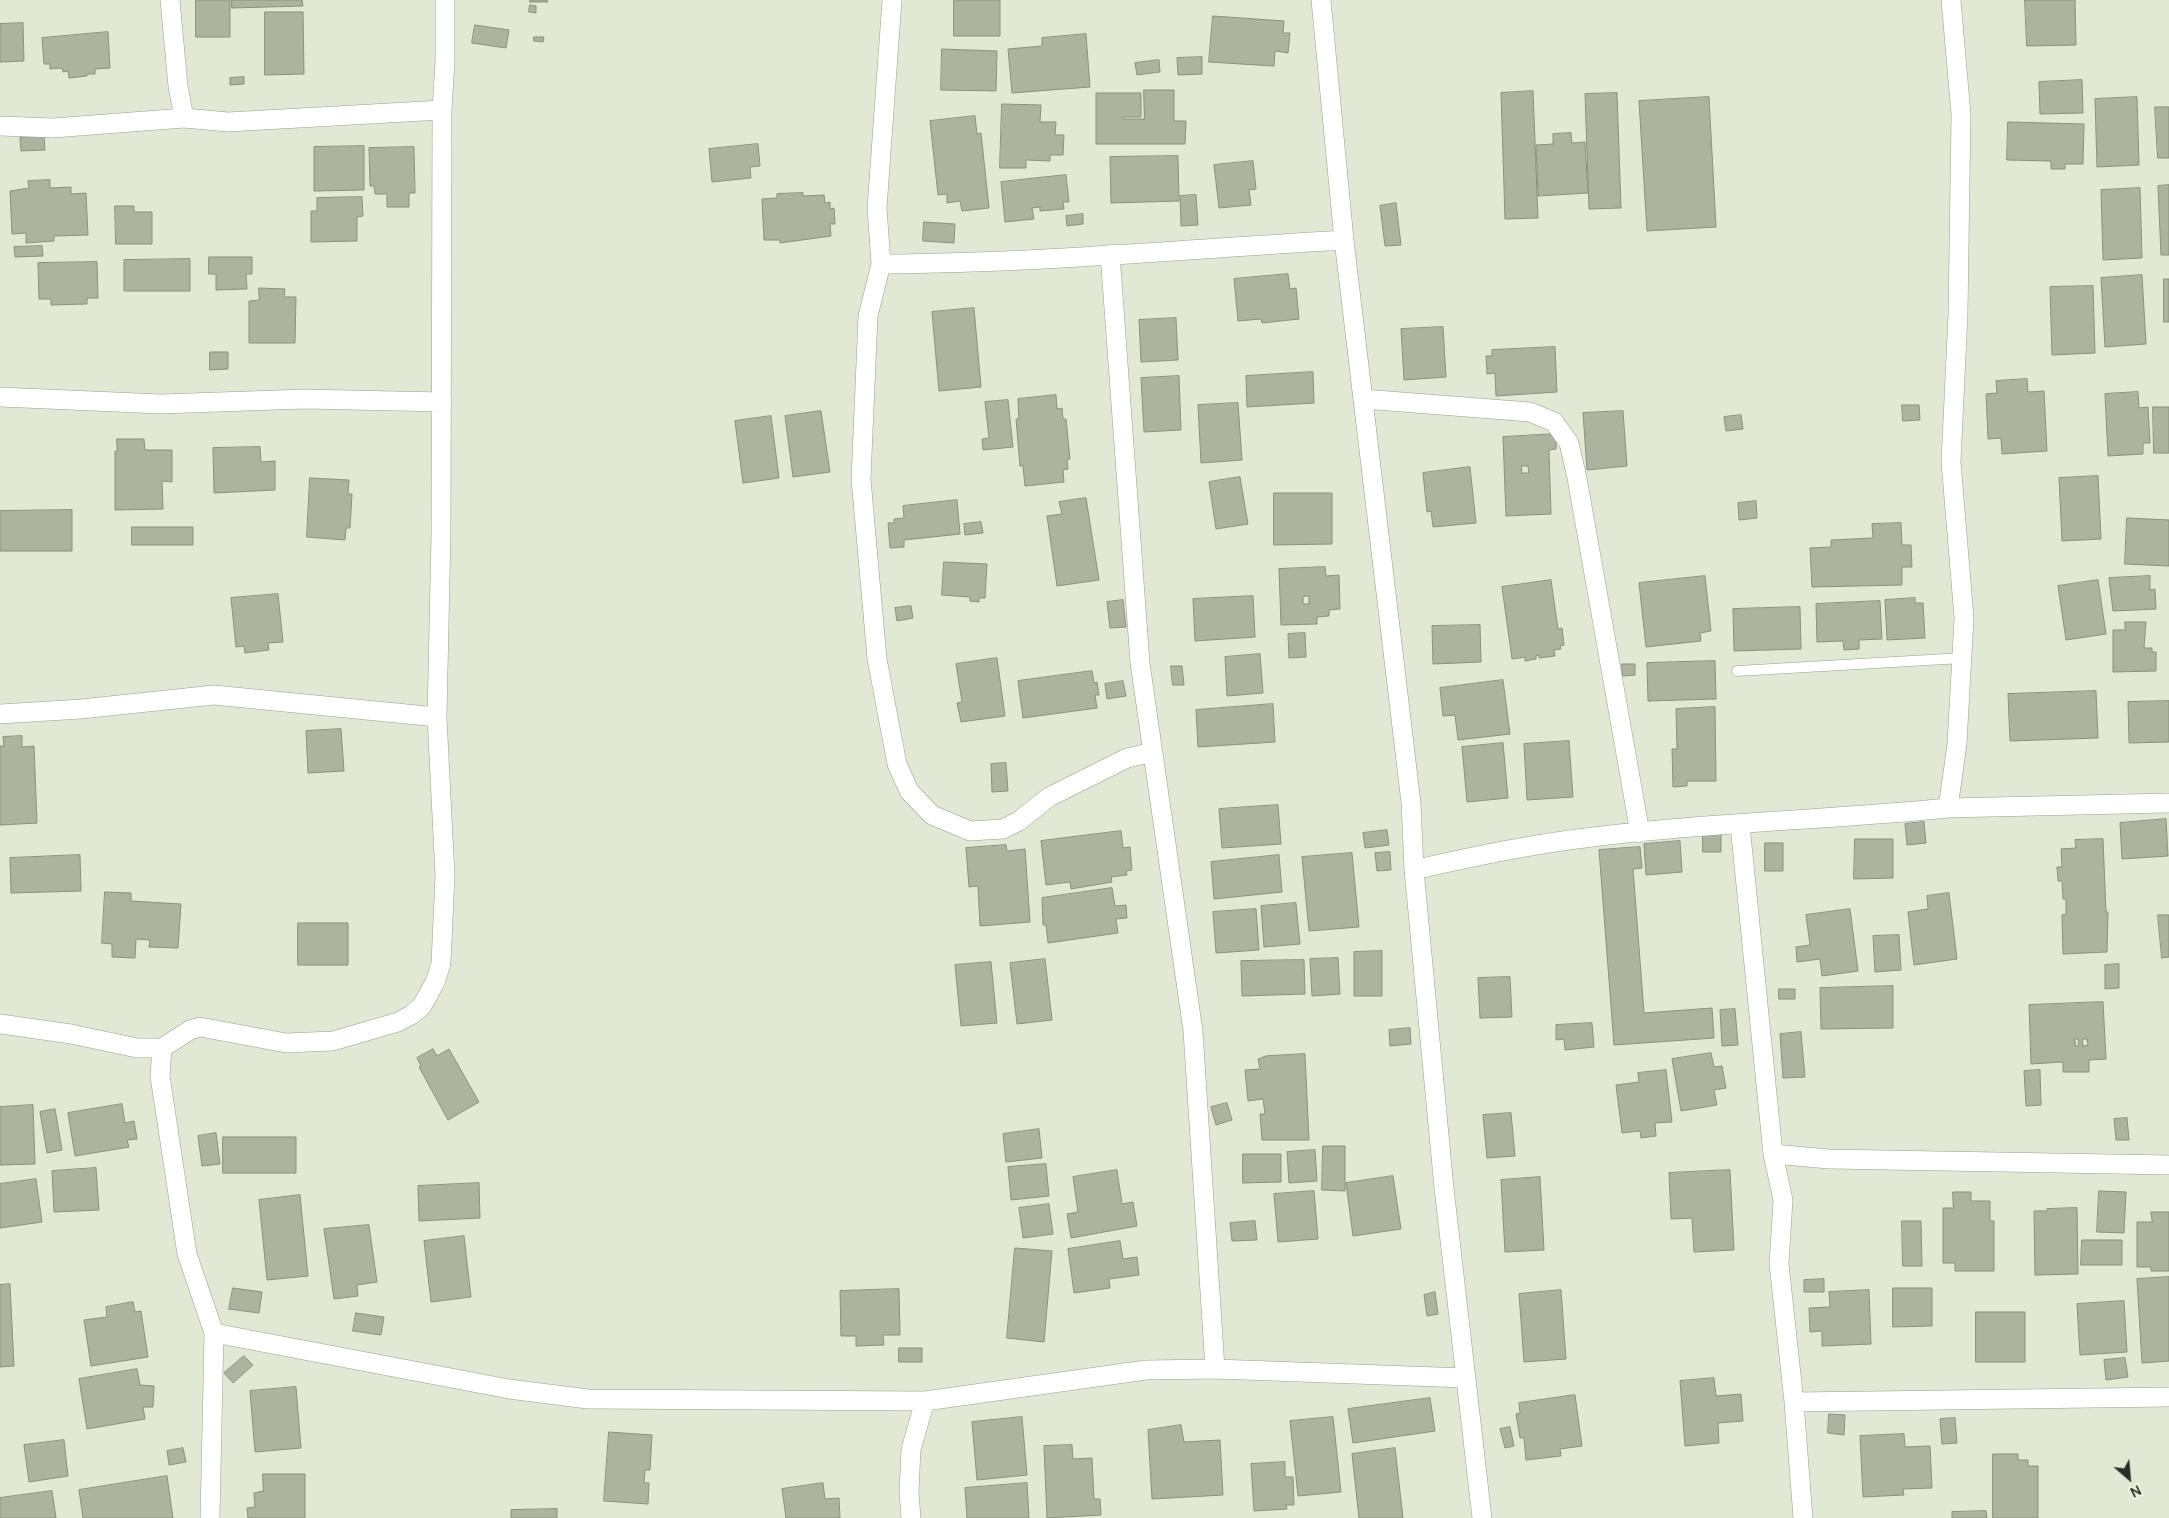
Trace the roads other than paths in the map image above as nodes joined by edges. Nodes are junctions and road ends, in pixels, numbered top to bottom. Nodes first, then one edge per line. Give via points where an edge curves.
1 (170, 0) edge
2 (445, 0) edge
3 (892, 0) edge
4 (1321, 0) edge
5 (1951, 0) edge
6 (442, 110) junction
7 (184, 118) junction
8 (0, 126) edge
9 (1344, 240) junction
10 (1110, 254) junction
11 (880, 264) junction
12 (0, 397) edge
13 (1363, 399) junction
14 (442, 402) junction
15 (1962, 658) junction
16 (1737, 671) dead end
17 (0, 714) edge
18 (437, 718) junction
19 (1153, 752) junction
20 (2169, 803) edge
21 (1948, 808) junction
22 (1740, 825) junction
23 (1640, 833) junction
24 (1414, 870) junction
25 (0, 1024) edge
26 (162, 1048) junction
27 (1773, 1154) junction
28 (2169, 1165) edge
29 (214, 1333) junction
30 (1215, 1369) junction
31 (1466, 1378) junction
32 (2169, 1397) edge
33 (925, 1401) junction
34 (1794, 1402) junction
35 (210, 1518) edge
36 (911, 1518) edge
37 (1482, 1518) edge
38 (1803, 1518) edge

1 - 7 street
2 - 6 street
3 - 11 street via 877,208
4 - 9 street
5 - 15 street via 1961,114 1958,314 1951,462 1964,618
6 - 7 street via 228,122
6 - 14 street
7 - 8 street via 53,128
9 - 10 street
9 - 13 street
10 - 11 street
10 - 19 street via 1140,663
11 - 19 street via 868,316 862,479 878,659 897,764 909,791 932,815 970,830 1003,829 1019,821 1049,797 1127,758
12 - 14 street via 161,404 305,398
13 - 23 street via 1530,412 1554,422 1569,444
13 - 24 street via 1411,804
14 - 18 street
15 - 16 lane
15 - 21 street via 1957,744
17 - 18 street via 214,695
18 - 26 street via 445,876 441,963 421,1007 398,1022 333,1041 286,1043 200,1028 190,1030
19 - 30 street via 1193,1031
20 - 21 street
21 - 22 street via 1858,818
22 - 23 street
22 - 27 street
23 - 24 street via 1533,845
24 - 31 street via 1444,1188
25 - 26 street via 137,1048
26 - 29 street via 160,1076 186,1254
27 - 28 street
27 - 34 street via 1784,1200 1779,1264
29 - 33 street via 509,1389 568,1397
29 - 35 street
30 - 31 street
30 - 33 street via 1146,1370
31 - 37 street
32 - 34 street
33 - 36 street via 911,1449
34 - 38 street

